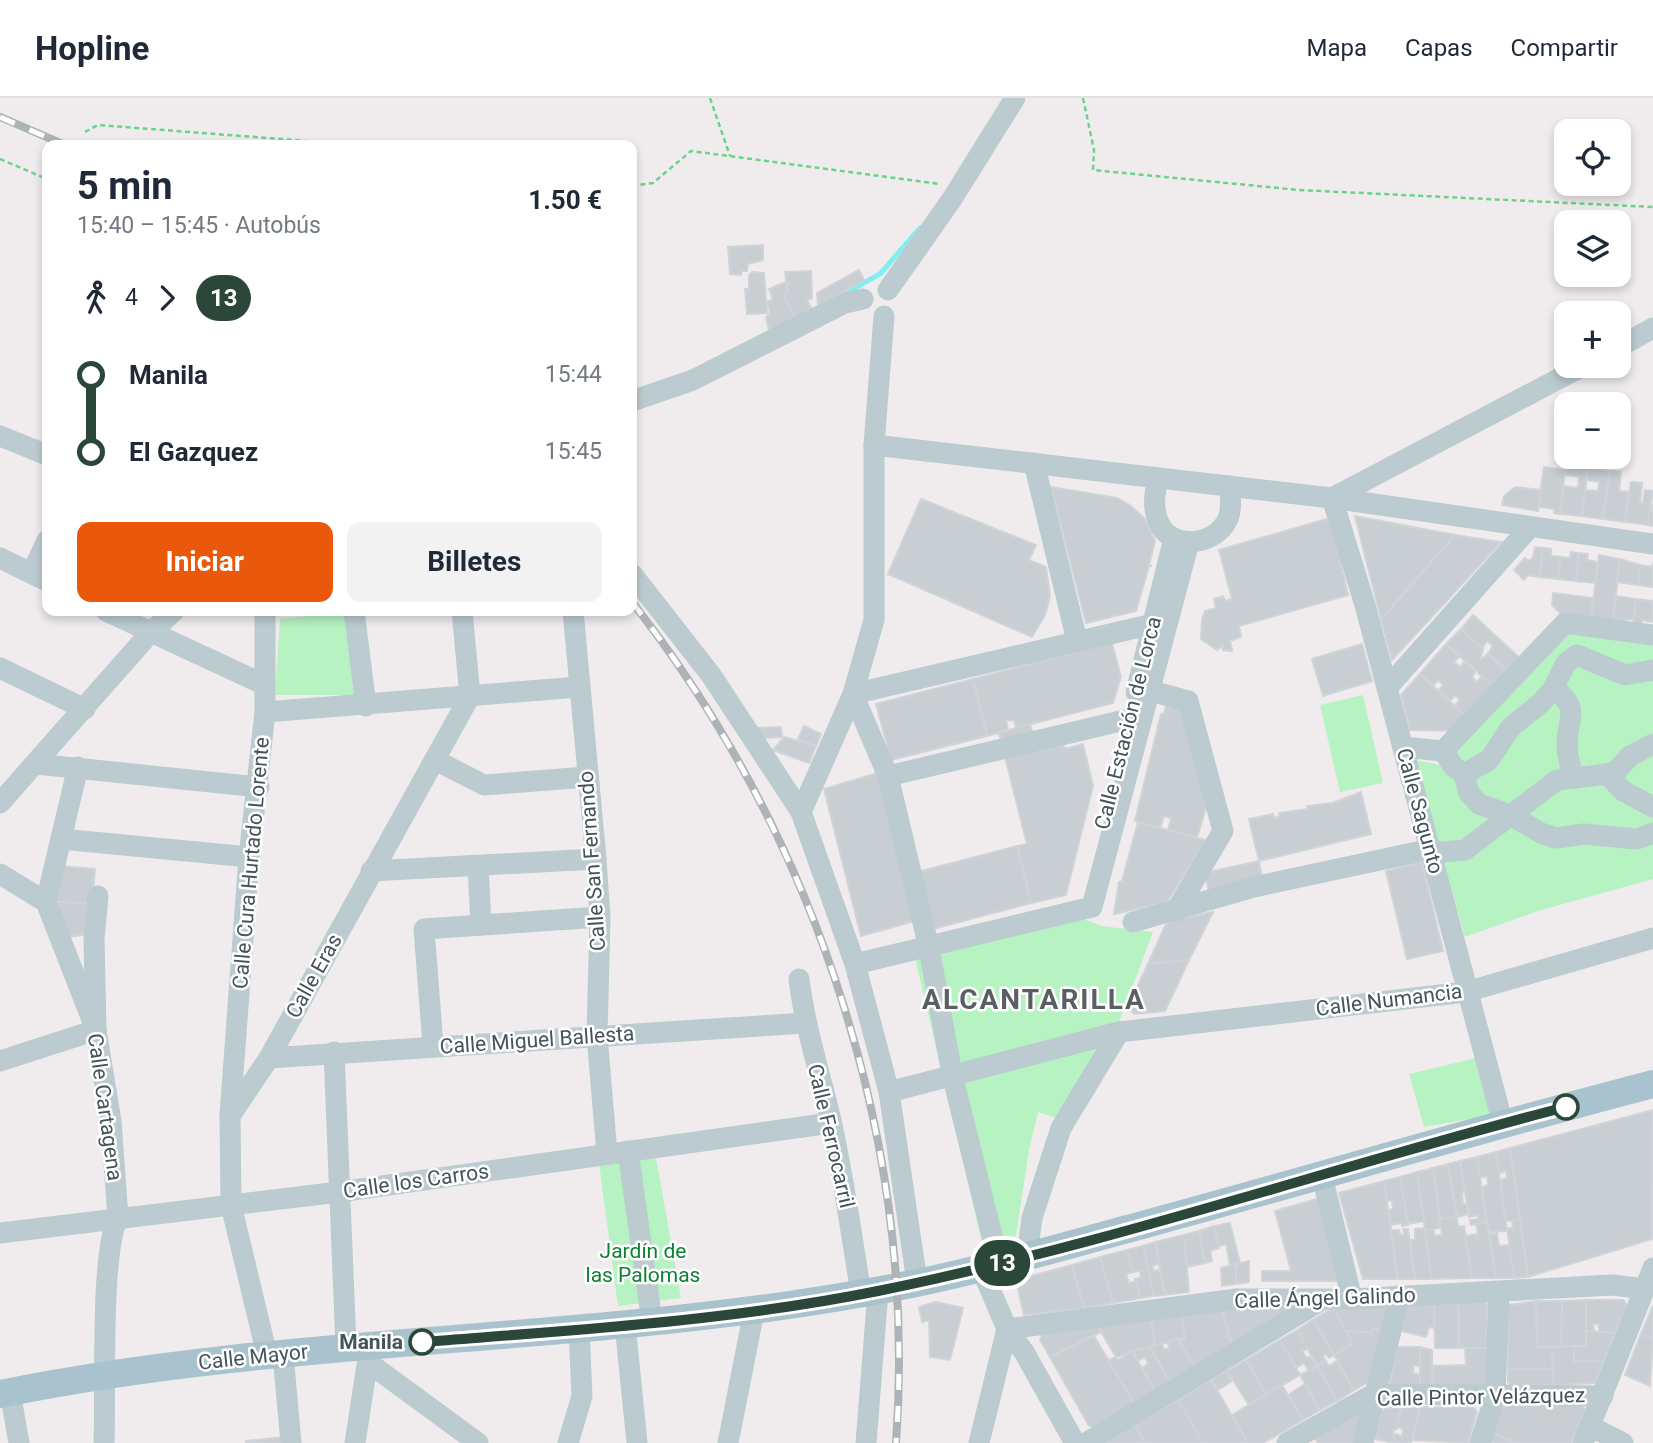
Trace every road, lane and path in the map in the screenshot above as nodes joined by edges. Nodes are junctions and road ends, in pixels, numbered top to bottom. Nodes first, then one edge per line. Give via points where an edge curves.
1 (710, 98) edge
2 (1015, 98) edge
3 (1083, 98) edge
4 (85, 132) dead end
5 (294, 140) edge
6 (730, 156) junction
7 (0, 159) edge
8 (42, 177) edge
9 (637, 185) edge
10 (961, 186) junction
11 (1653, 207) edge
12 (888, 290) junction
13 (863, 299) junction
14 (884, 316) junction
15 (1653, 328) edge
16 (1631, 340) edge
17 (1560, 378) edge
18 (637, 399) edge
19 (0, 436) edge
20 (874, 445) junction
21 (42, 453) edge
22 (1034, 463) junction
23 (1158, 478) junction
24 (1230, 486) junction
25 (1332, 498) junction
26 (1530, 527) junction
27 (1182, 540) junction
28 (1653, 544) edge
29 (0, 558) edge
30 (40, 577) edge
31 (637, 580) edge
32 (116, 616) edge
33 (169, 616) edge
34 (265, 616) edge
35 (355, 616) edge
36 (462, 616) edge
37 (573, 616) edge
38 (1565, 623) junction
39 (1153, 624) junction
40 (150, 633) junction
41 (1653, 635) edge
42 (1077, 641) junction
43 (1577, 655) junction
44 (0, 667) edge
45 (1653, 670) edge
46 (265, 685) junction
47 (579, 687) junction
48 (1387, 688) junction
49 (1553, 689) junction
50 (1151, 691) junction
51 (853, 694) junction
52 (470, 696) junction
53 (366, 706) junction
54 (85, 709) junction
55 (265, 712) junction
56 (1129, 719) junction
57 (1653, 744) edge
58 (1403, 747) junction
59 (1443, 751) junction
60 (435, 760) junction
61 (36, 764) junction
62 (78, 767) junction
63 (1464, 774) junction
64 (1608, 774) junction
65 (587, 776) junction
66 (888, 776) junction
67 (1573, 778) junction
68 (259, 787) junction
69 (0, 803) edge
70 (1653, 807) edge
71 (801, 812) junction
72 (1510, 815) junction
73 (1653, 833) edge
74 (61, 839) junction
75 (1431, 851) junction
76 (249, 857) junction
77 (596, 859) junction
78 (478, 866) junction
79 (371, 871) junction
80 (0, 874) edge
81 (99, 895) dead end
82 (46, 902) junction
83 (1087, 907) junction
84 (1176, 911) junction
85 (600, 917) junction
86 (1133, 922) dead end
87 (481, 925) junction
88 (1653, 939) edge
89 (929, 948) junction
90 (855, 964) junction
91 (799, 979) dead end
92 (1466, 992) junction
93 (805, 1023) junction
94 (96, 1030) junction
95 (1119, 1032) junction
96 (597, 1036) junction
97 (433, 1046) junction
98 (334, 1052) junction
99 (270, 1058) junction
100 (0, 1061) edge
101 (952, 1074) junction
102 (1653, 1084) edge
103 (888, 1092) junction
104 (230, 1116) junction
105 (831, 1123) junction
106 (1503, 1124) junction
107 (617, 1153) junction
108 (1322, 1176) junction
109 (339, 1192) junction
110 (231, 1205) junction
111 (118, 1218) junction
112 (0, 1233) edge
113 (1027, 1256) junction
114 (990, 1266) junction
115 (1653, 1268) edge
116 (917, 1282) junction
117 (1645, 1289) junction
118 (870, 1292) junction
119 (1499, 1293) junction
120 (1400, 1295) junction
121 (1352, 1298) junction
122 (1324, 1299) junction
123 (754, 1311) junction
124 (638, 1323) junction
125 (579, 1329) junction
126 (1007, 1329) junction
127 (361, 1352) junction
128 (275, 1354) junction
129 (106, 1373) junction
130 (3, 1389) edge
131 (1374, 1394) junction
132 (1603, 1396) junction
133 (1495, 1397) junction
134 (1586, 1434) edge
135 (19, 1443) edge
136 (104, 1443) edge
137 (291, 1443) edge
138 (355, 1443) edge
139 (478, 1443) edge
140 (568, 1443) edge
141 (637, 1443) edge
142 (728, 1443) edge
143 (866, 1443) edge
144 (979, 1443) edge
145 (1075, 1443) edge
146 (1086, 1443) edge
147 (1287, 1443) edge
148 (1363, 1443) edge
149 (1480, 1443) edge
150 (1623, 1443) edge

1 - 6 path
2 - 10 street
3 - 11 path via 1094,150 1093,170 1299,190
4 - 5 path via 98,125
6 - 9 path via 691,151 653,183
6 - 10 path
7 - 8 path
10 - 12 street
12 - 13 street via 876,287
12 - 14 street via 893,304
13 - 14 street via 868,314
13 - 18 street via 845,303 692,380
14 - 20 street
15 - 16 street
17 - 25 street
19 - 21 street
20 - 22 street
20 - 51 street via 874,620
22 - 23 street
22 - 42 street
23 - 24 street
23 - 27 street via 1153,501 1158,523
24 - 25 street
24 - 27 street via 1231,508 1225,524 1208,539
25 - 26 street
25 - 48 street, Calle Sagunto
26 - 28 street
26 - 48 street
27 - 39 street, Calle Estación de Lorca
27 - 50 street, Calle Estación de Lorca
29 - 30 street
31 - 71 street via 711,675
32 - 40 street
33 - 40 street
34 - 46 street, Calle Cura Hurtado Lorente
35 - 53 street
36 - 52 street
37 - 47 street, Calle San Fernando
38 - 41 street
38 - 43 street
38 - 59 street
39 - 42 street
39 - 56 street, Calle Estación de Lorca
40 - 46 street
40 - 54 street
42 - 51 street
43 - 45 street via 1625,675
43 - 49 street via 1566,663
44 - 54 street
46 - 55 street, Calle Cura Hurtado Lorente
47 - 52 street
47 - 65 street, Calle San Fernando
48 - 58 street, Calle Sagunto
49 - 63 street via 1511,727 1489,760
49 - 67 street via 1571,709 1567,743
50 - 83 street, Calle Estación de Lorca
50 - 84 street via 1188,701 1223,831
51 - 66 street
51 - 71 street
52 - 53 street
52 - 60 street, Calle Eras
53 - 55 street
54 - 61 street
55 - 68 street, Calle Cura Hurtado Lorente
56 - 66 street
56 - 83 street, Calle Estación de Lorca
57 - 64 street
58 - 59 street
58 - 75 street, Calle Sagunto
59 - 63 street
60 - 65 street via 484,785
60 - 79 street, Calle Eras
61 - 62 street
61 - 69 street
62 - 68 street
62 - 74 street
63 - 72 street via 1469,793 1479,804
64 - 67 street
64 - 70 street via 1623,790
65 - 77 street, Calle San Fernando
66 - 89 street
67 - 72 street via 1557,780
68 - 76 street, Calle Cura Hurtado Lorente
71 - 90 street
72 - 73 street via 1556,838 1584,834 1637,839
72 - 75 street via 1465,850
74 - 76 street
74 - 82 street
75 - 84 street via 1254,887
75 - 92 street, Calle Sagunto
76 - 104 street, Calle Cura Hurtado Lorente
77 - 78 street
77 - 85 street, Calle San Fernando
78 - 79 street
78 - 87 street
79 - 99 street, Calle Eras
80 - 82 street
81 - 94 street via 94,939
82 - 94 street, Calle Cartagena
83 - 89 street
84 - 86 street
85 - 87 street
85 - 96 street, Calle San Fernando
87 - 97 street via 424,929
88 - 92 street, Calle Numancia
89 - 90 street
89 - 101 street
90 - 103 street
91 - 93 street, Calle Ferrocarril
92 - 95 street, Calle Numancia
92 - 106 street, Calle Sagunto
93 - 96 street, Calle Miguel Ballesta
93 - 105 street, Calle Ferrocarril
94 - 100 street
94 - 111 street, Calle Cartagena via 112,1133
95 - 101 street, Calle Numancia
95 - 113 street via 1060,1128 1032,1218
96 - 97 street, Calle Miguel Ballesta
96 - 107 street, Calle San Fernando
97 - 98 street, Calle Miguel Ballesta
98 - 99 street, Calle Miguel Ballesta
98 - 109 street
99 - 104 street, Calle Eras
101 - 103 street, Calle Numancia
101 - 114 street
102 - 106 main road, Calle Mayor
103 - 116 street
104 - 110 street
105 - 107 street, Calle los Carros
105 - 118 street, Calle Ferrocarril
106 - 108 main road, Calle Mayor
107 - 109 street, Calle los Carros
107 - 124 street, Calle San Fernando
108 - 113 main road, Calle Mayor
108 - 121 street
109 - 110 street, Calle los Carros
109 - 127 street
110 - 111 street, Calle los Carros
110 - 128 street
111 - 112 street, Calle los Carros
111 - 129 street, Calle Cartagena via 112,1229
113 - 114 main road, Calle Mayor
114 - 116 main road, Calle Mayor
114 - 126 street
115 - 117 street
116 - 118 main road, Calle Mayor
117 - 119 street, Calle Ángel Galindo via 1612,1286
117 - 132 street
118 - 123 main road, Calle Mayor
118 - 143 street, Calle Ferrocarril
119 - 120 street, Calle Ángel Galindo
119 - 133 street
120 - 121 street, Calle Ángel Galindo
120 - 131 street
121 - 122 street, Calle Ángel Galindo
122 - 126 street, Calle Ángel Galindo via 1237,1299
122 - 146 street
123 - 124 main road, Calle Mayor
123 - 142 street
124 - 125 main road, Calle Mayor
124 - 141 street, Calle San Fernando
125 - 127 main road, Calle Mayor
125 - 140 street via 582,1396
126 - 144 street
126 - 145 street
127 - 128 main road, Calle Mayor
127 - 138 street
127 - 139 street
128 - 129 main road, Calle Mayor
128 - 137 street
129 - 130 main road, Calle Mayor
129 - 136 street, Calle Cartagena
130 - 135 street
131 - 133 street, Calle Pintor Velázquez
131 - 147 street, Calle Pintor Velázquez
131 - 148 street
132 - 133 street, Calle Pintor Velázquez
132 - 134 street
133 - 149 street
134 - 150 street

